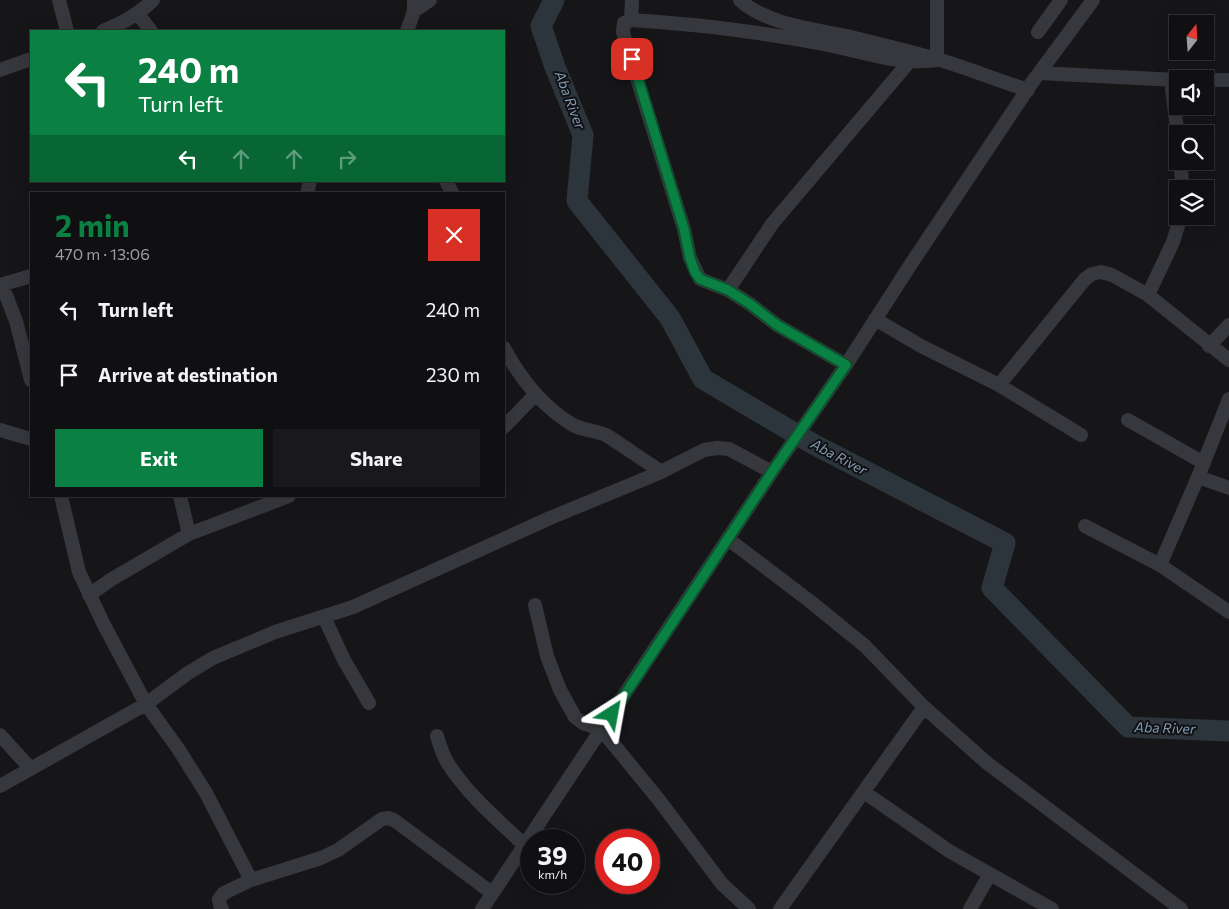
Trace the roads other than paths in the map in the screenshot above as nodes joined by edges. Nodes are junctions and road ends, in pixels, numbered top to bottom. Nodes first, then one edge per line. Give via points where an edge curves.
1 (59, 0) edge
2 (153, 0) edge
3 (430, 0) edge
4 (632, 0) edge
5 (740, 0) edge
6 (937, 0) edge
7 (1061, 0) edge
8 (1093, 0) edge
9 (414, 6) edge
10 (138, 14) junction
11 (631, 20) junction
12 (67, 30) edge
13 (106, 30) edge
14 (150, 30) edge
15 (407, 30) edge
16 (1038, 32) dead end
17 (30, 59) edge
18 (937, 60) junction
19 (909, 62) junction
20 (0, 70) edge
21 (1039, 73) junction
22 (1169, 80) edge
23 (1214, 80) edge
24 (1229, 80) edge
25 (1028, 90) junction
26 (1178, 225) edge
27 (30, 276) edge
28 (1, 285) edge
29 (728, 290) junction
30 (1148, 295) junction
31 (876, 319) junction
32 (1229, 325) edge
33 (1209, 346) junction
34 (505, 350) edge
35 (1229, 360) edge
36 (846, 365) junction
37 (30, 376) edge
38 (999, 385) junction
39 (536, 394) junction
40 (1229, 399) edge
41 (1128, 420) dead end
42 (505, 426) edge
43 (0, 430) edge
44 (1081, 435) dead end
45 (30, 439) edge
46 (1204, 463) junction
47 (662, 472) junction
48 (772, 472) junction
49 (1198, 477) junction
50 (1229, 488) edge
51 (61, 497) edge
52 (180, 497) edge
53 (286, 497) edge
54 (1085, 526) dead end
55 (189, 534) junction
56 (728, 539) junction
57 (1160, 565) junction
58 (89, 595) junction
59 (535, 605) dead end
60 (1229, 612) edge
61 (324, 617) junction
62 (369, 703) dead end
63 (146, 704) junction
64 (924, 707) junction
65 (601, 729) junction
66 (0, 735) edge
67 (437, 736) dead end
68 (31, 769) junction
69 (0, 786) edge
70 (864, 792) junction
71 (535, 829) edge
72 (520, 841) edge
73 (520, 851) edge
74 (990, 874) junction
75 (251, 880) junction
76 (492, 894) junction
77 (222, 909) edge
78 (482, 909) edge
79 (749, 909) edge
80 (780, 909) edge
81 (970, 909) edge
82 (1052, 909) edge
83 (1181, 909) edge

1 - 12 street
2 - 10 street
3 - 9 street
4 - 11 street
5 - 18 street via 760,14 781,21
6 - 18 street
7 - 16 street
8 - 21 street
9 - 15 street
10 - 13 street
10 - 14 street
11 - 19 street via 732,29
11 - 29 street via 624,23 624,32 690,258 700,279
17 - 20 street
18 - 19 street
18 - 25 street
19 - 29 street via 772,224
21 - 22 street
21 - 25 street
23 - 24 street
25 - 31 street
26 - 30 street
27 - 28 street
28 - 37 street via 16,320
29 - 36 street via 777,325
30 - 33 street
30 - 38 street via 1101,272 1085,278
31 - 36 street
31 - 38 street via 921,346
32 - 33 street
33 - 35 street
34 - 39 street via 518,373
36 - 48 street
38 - 44 street
39 - 42 street
39 - 47 street via 573,425 604,434
40 - 46 street
41 - 46 street
43 - 45 street
46 - 49 street
47 - 48 street via 704,450 717,448 741,454
47 - 61 street
48 - 56 street
49 - 50 street
49 - 57 street
51 - 58 street via 79,572
52 - 55 street
53 - 55 street
54 - 57 street
55 - 58 street
56 - 64 street via 865,646
56 - 65 street
57 - 60 street
58 - 63 street
59 - 65 street via 547,656 569,709 575,717
61 - 62 street
61 - 63 street via 275,632 213,658
63 - 68 street
63 - 75 street via 206,793
64 - 70 street
64 - 83 street via 987,763
65 - 71 street
65 - 79 street via 722,884
66 - 68 street
67 - 72 street via 443,756 455,773 482,805
68 - 69 street
70 - 74 street via 949,851
70 - 80 street
73 - 76 street
74 - 81 street
74 - 82 street
75 - 76 street via 321,858 388,818
75 - 77 street via 224,893 219,899
76 - 78 street

